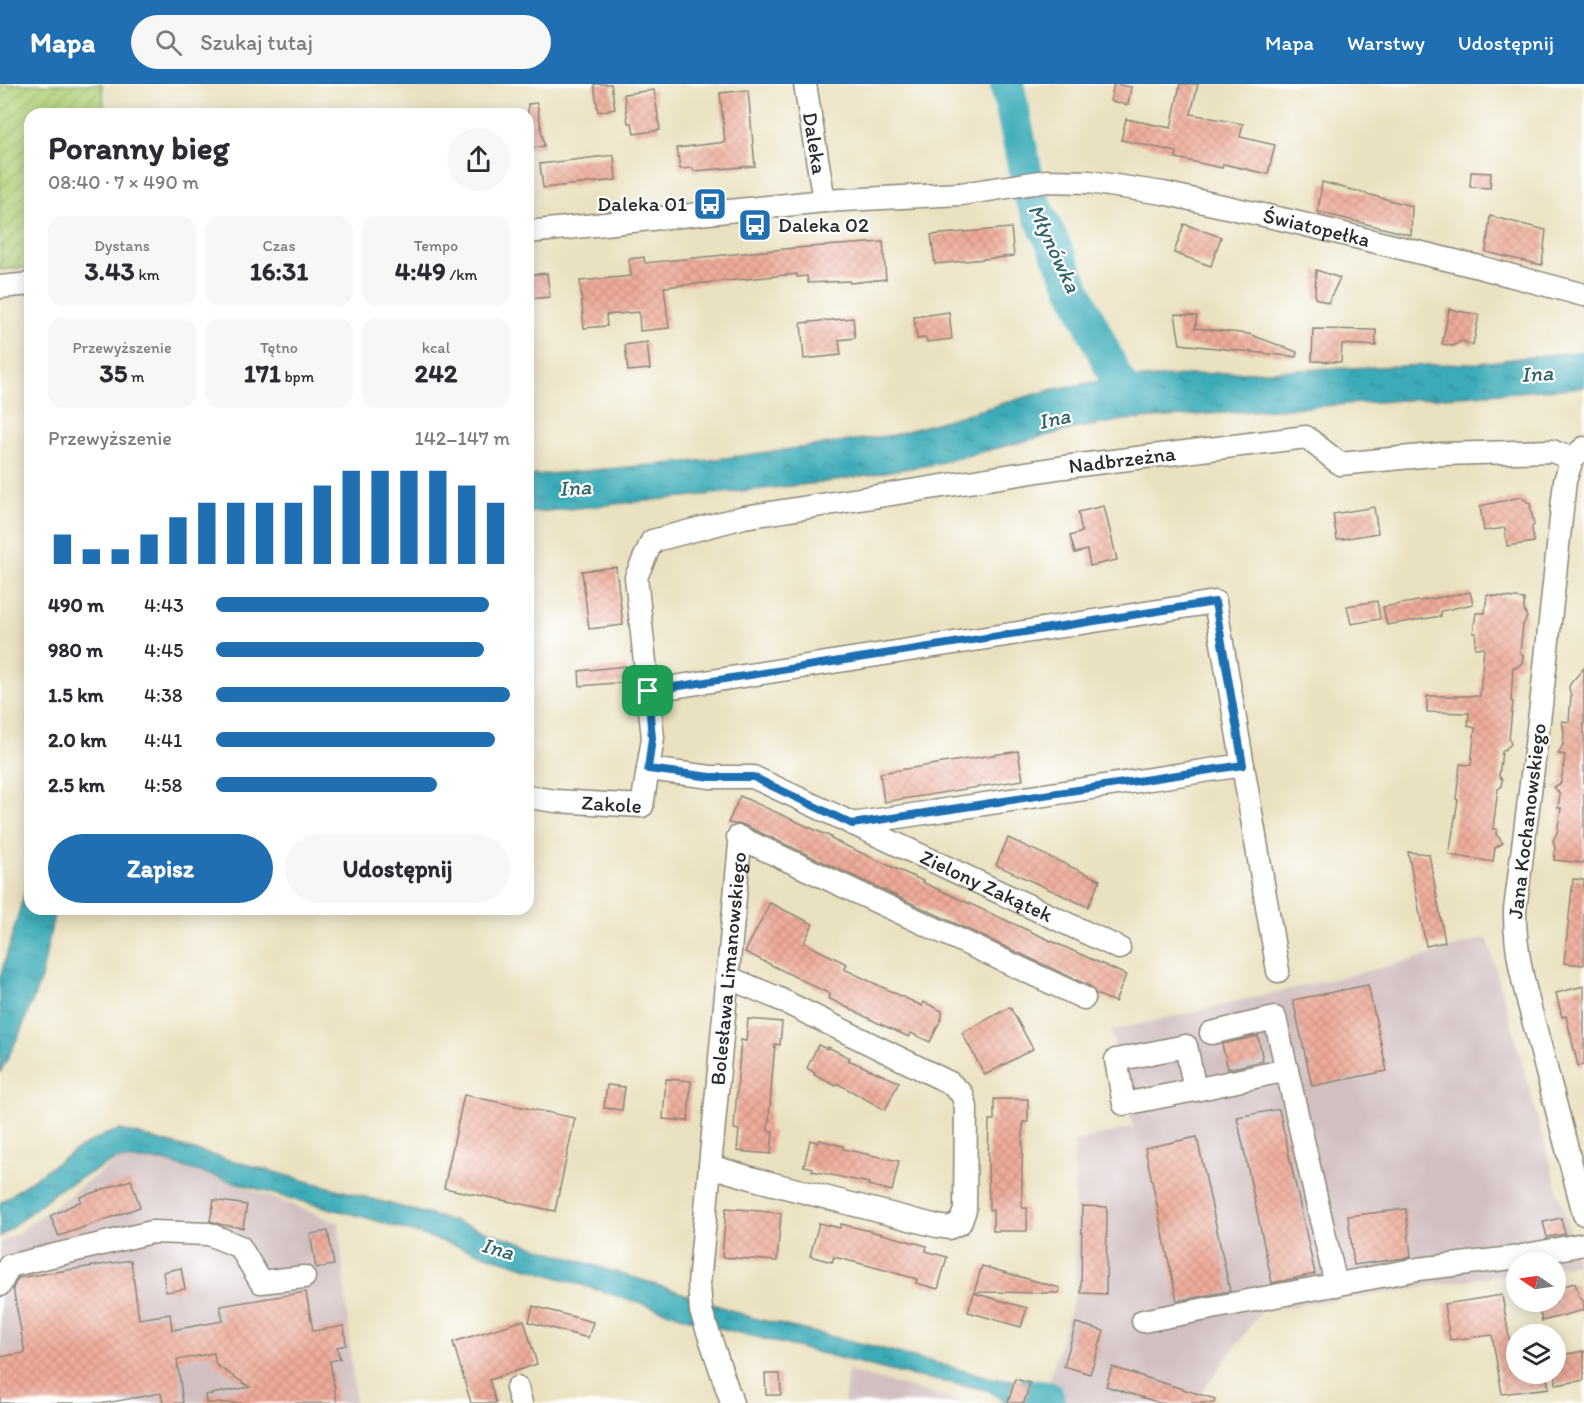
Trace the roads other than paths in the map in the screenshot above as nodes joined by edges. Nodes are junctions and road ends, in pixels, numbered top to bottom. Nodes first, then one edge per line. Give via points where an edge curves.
1 (805, 84) edge
2 (824, 201) junction
3 (534, 231) edge
4 (24, 285) edge
5 (0, 287) edge
6 (1584, 295) edge
7 (1578, 454) edge
8 (652, 541) joint
9 (648, 691) junction
10 (1243, 765) junction
11 (648, 769) junction
12 (534, 798) edge
13 (852, 824) junction
14 (1119, 948) dead end
15 (1278, 971) dead end
16 (727, 977) junction
17 (1084, 998) dead end
18 (1211, 1033) dead end
19 (1287, 1070) junction
20 (1195, 1090) dead end
21 (710, 1166) junction
22 (1584, 1214) edge
23 (1584, 1244) edge
24 (304, 1277) dead end
25 (0, 1285) edge
26 (1335, 1285) junction
27 (1143, 1321) dead end
28 (732, 1403) edge

1 - 2 street, Daleka
2 - 3 street, Światopełka
2 - 6 street, Światopełka via 960,194 1047,181 1109,184 1286,220
4 - 5 street
7 - 8 street, Nadbrzeżna via 1442,454 1340,464 1306,437 1076,466 744,517
7 - 22 street, Jana Kochanowskiego via 1565,481 1515,930 1535,1026
8 - 9 street, Zakole via 636,577
9 - 10 street via 1215,602
9 - 11 street, Zakole via 652,738
10 - 13 street, Zielony Zakątek
10 - 15 street
11 - 12 street, Zakole via 642,806
11 - 13 street, Zielony Zakątek via 711,777 753,777
13 - 14 street, Zielony Zakątek
16 - 17 street, Bolesława Limanowskiego via 738,837
16 - 21 street, Bolesława Limanowskiego
16 - 21 street via 950,1083 962,1094 966,1107 965,1210 960,1223 950,1228 937,1226
18 - 19 street via 1275,1018
19 - 20 street
19 - 26 street
21 - 28 street, Bolesława Limanowskiego via 699,1284 701,1311
23 - 26 street
24 - 25 street via 261,1282 240,1247 209,1234 152,1232 9,1266
26 - 27 street

